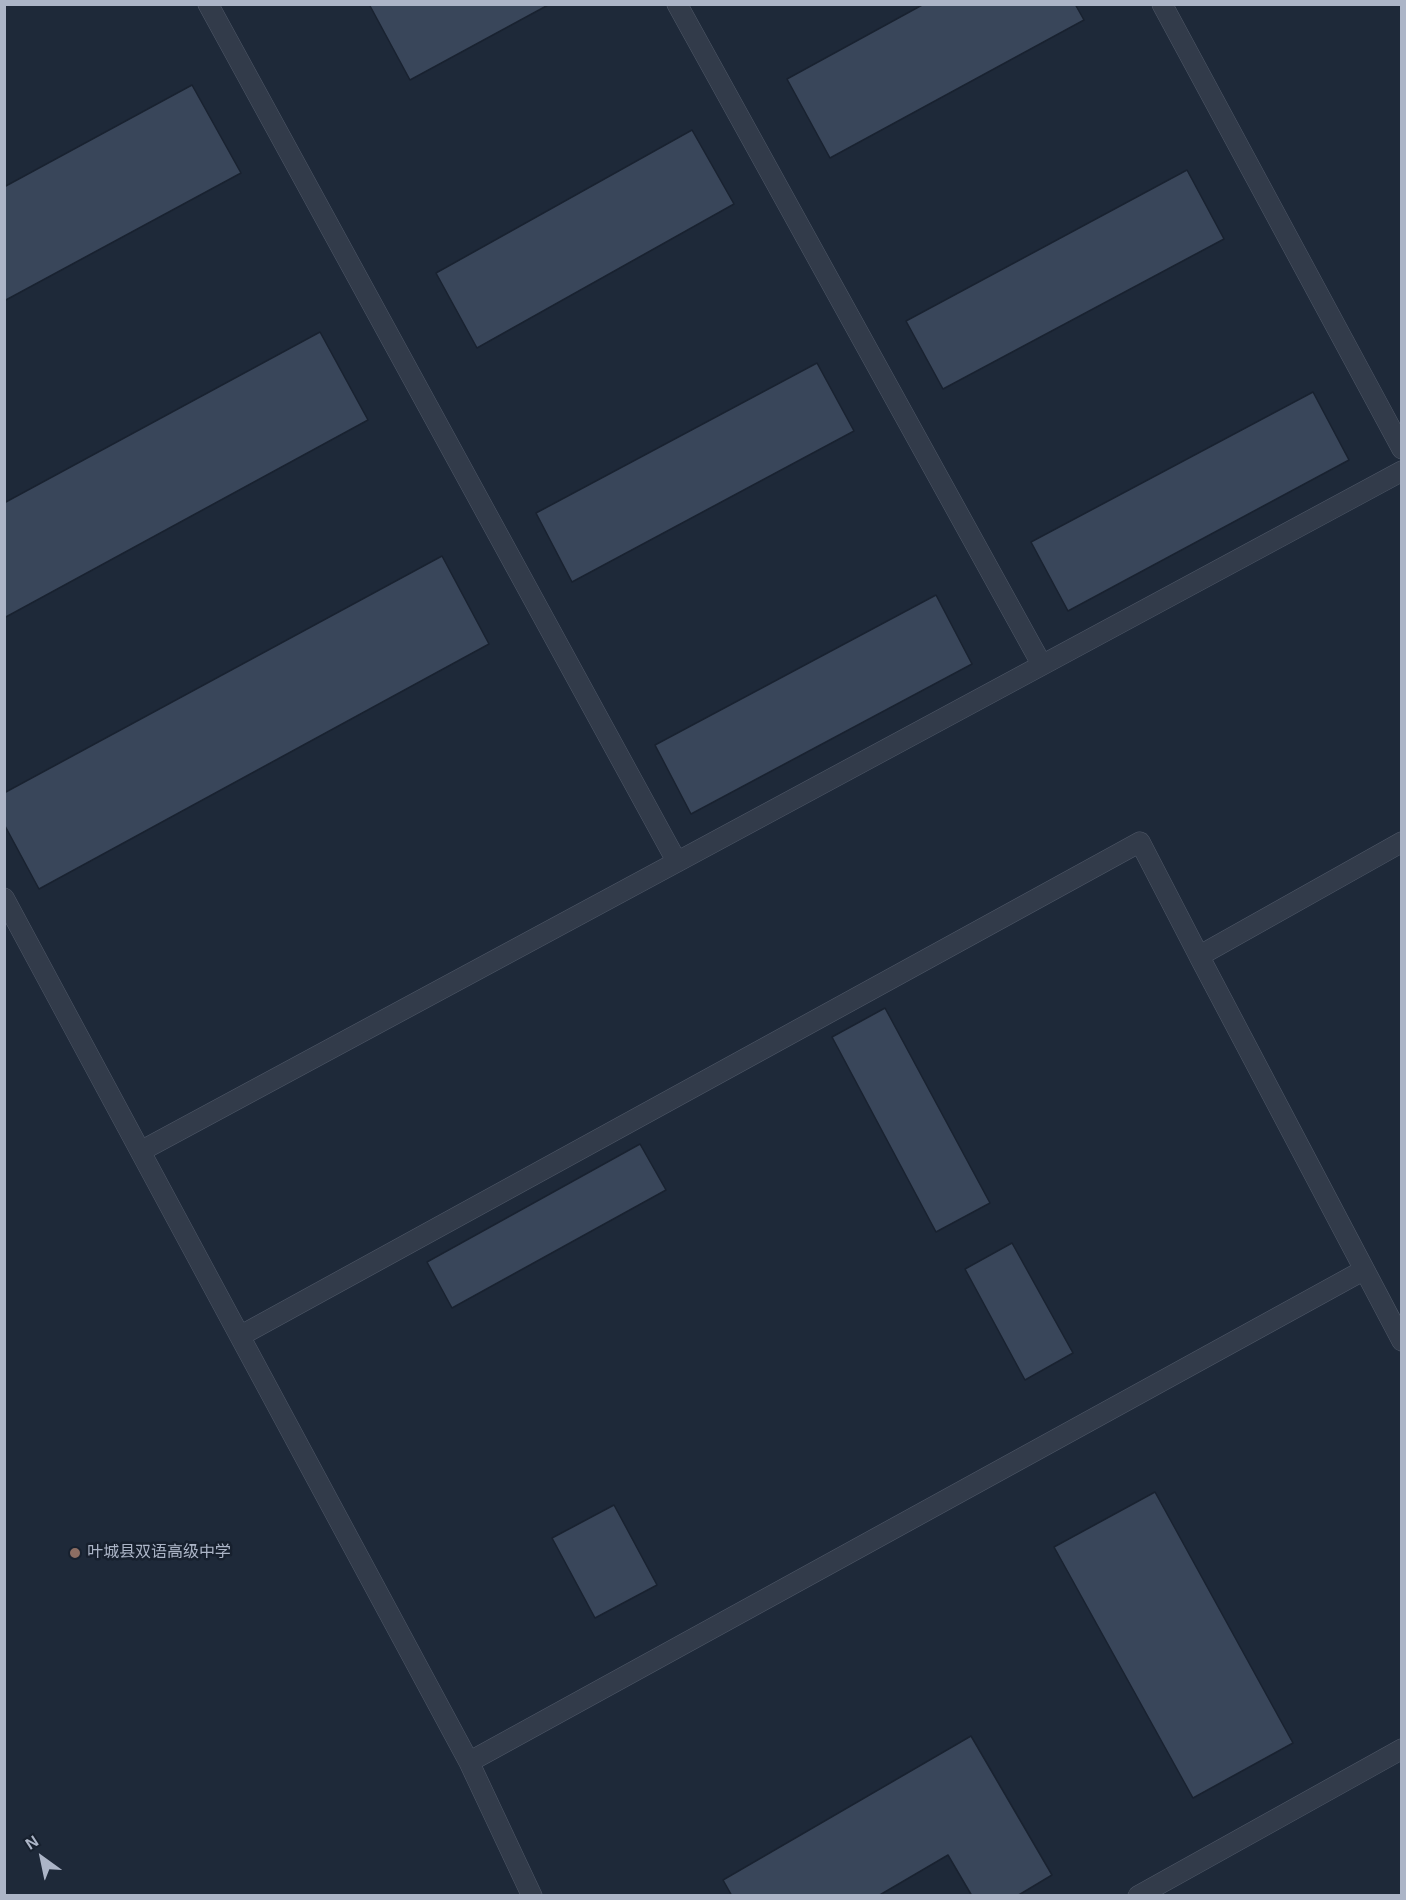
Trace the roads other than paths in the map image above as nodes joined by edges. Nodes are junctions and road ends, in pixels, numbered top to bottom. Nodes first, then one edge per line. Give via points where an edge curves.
1 (208, 4) edge
2 (677, 4) edge
3 (1162, 4) edge
4 (1401, 449) edge
5 (1401, 471) edge
6 (1041, 665) junction
7 (1401, 842) edge
8 (677, 862) junction
9 (4, 898) edge
10 (1199, 956) junction
11 (141, 1151) junction
12 (1364, 1270) junction
13 (240, 1336) junction
14 (1401, 1341) edge
15 (1401, 1749) edge
16 (469, 1762) junction
17 (532, 1896) edge
18 (1138, 1896) edge

1 - 8 lane
2 - 6 lane
3 - 4 lane
5 - 6 lane
6 - 8 lane
7 - 10 lane
8 - 11 lane
9 - 11 lane
10 - 12 lane
10 - 13 lane via 1140,842
11 - 13 lane
12 - 14 lane
12 - 16 lane
13 - 16 lane
15 - 18 lane
16 - 17 lane

